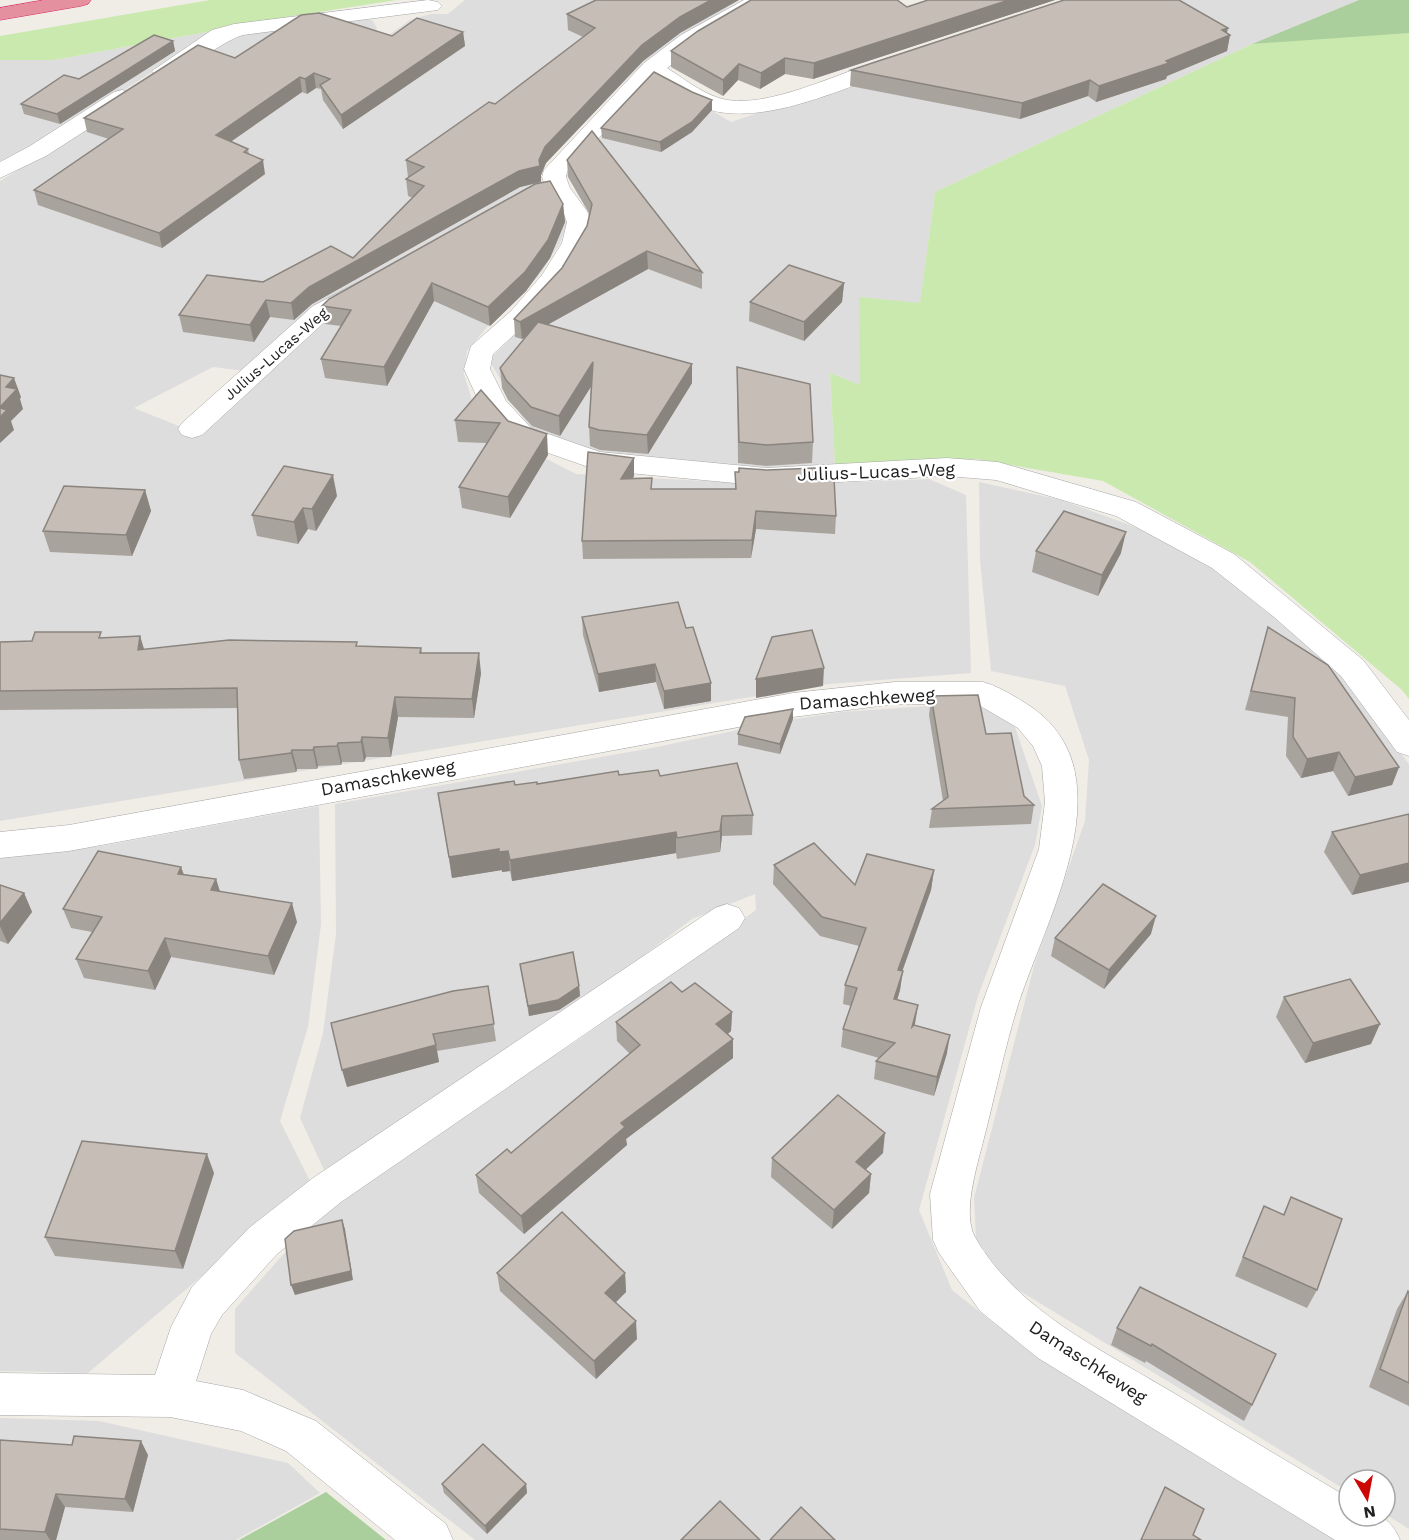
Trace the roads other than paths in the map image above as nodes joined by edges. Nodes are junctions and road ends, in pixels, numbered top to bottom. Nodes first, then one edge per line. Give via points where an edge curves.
1 (81, 0) edge
2 (759, 0) edge
3 (431, 6) dead end
4 (0, 14) edge
5 (917, 55) edge
6 (652, 68) junction
7 (0, 171) edge
8 (558, 189) junction
9 (530, 194) edge
10 (384, 276) edge
11 (192, 429) dead end
12 (1409, 744) edge
13 (0, 845) edge
14 (727, 918) dead end
15 (0, 1394) edge
16 (170, 1396) junction
17 (430, 1540) edge
18 (1377, 1540) edge

1 - 4 highway
2 - 6 street via 689,40
3 - 7 street via 242,28 220,35
5 - 6 street via 762,106 736,109 716,105
6 - 8 street via 556,170
8 - 9 street
8 - 12 street, Julius-Lucas-Weg via 579,222 574,243 552,279 520,316 480,352 477,369 494,404 521,434 597,461 766,477 947,467 998,471 1126,509 1223,561 1285,610 1352,668
10 - 11 street, Julius-Lucas-Weg via 322,311
13 - 18 street, Damaschkeweg via 69,838 793,705 895,693 983,693 1029,720 1047,740 1058,766 1062,802 1056,849 999,1007 950,1194 953,1240 995,1297 1053,1344
14 - 16 street via 327,1190 263,1241 207,1301 192,1327
15 - 16 street
16 - 17 street via 243,1411 301,1436

